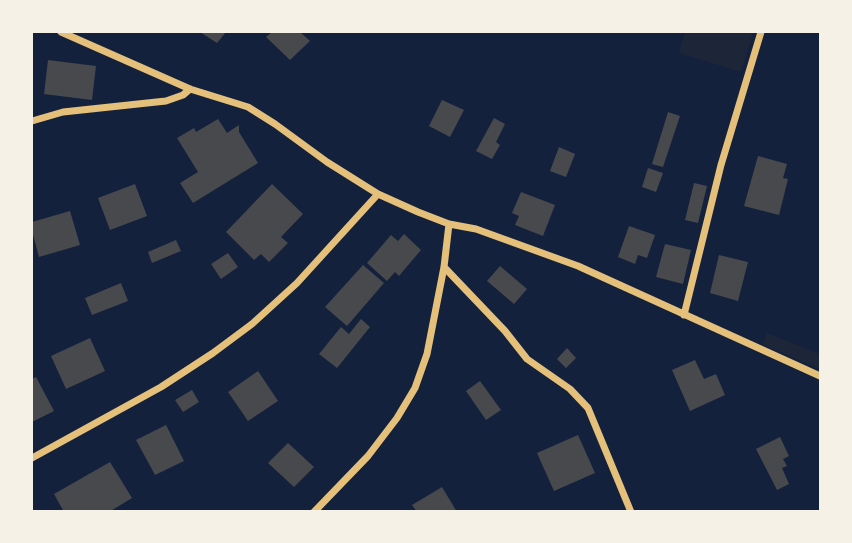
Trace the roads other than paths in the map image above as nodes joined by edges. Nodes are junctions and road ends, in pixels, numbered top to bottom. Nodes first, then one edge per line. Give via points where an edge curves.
1 (61, 32) edge
2 (761, 32) edge
3 (190, 89) junction
4 (32, 121) edge
5 (378, 194) junction
6 (449, 223) junction
7 (444, 267) junction
8 (684, 314) junction
9 (821, 376) edge
10 (32, 458) edge
11 (314, 512) edge
12 (631, 512) edge

1 - 3 street
2 - 8 street
3 - 4 street via 166,101 62,112
3 - 5 street via 248,107
5 - 6 street
5 - 10 street via 297,282 214,354
6 - 7 street
6 - 8 street via 578,266
7 - 11 street via 427,354 415,388 368,456
7 - 12 street via 527,359 589,408
8 - 9 street

